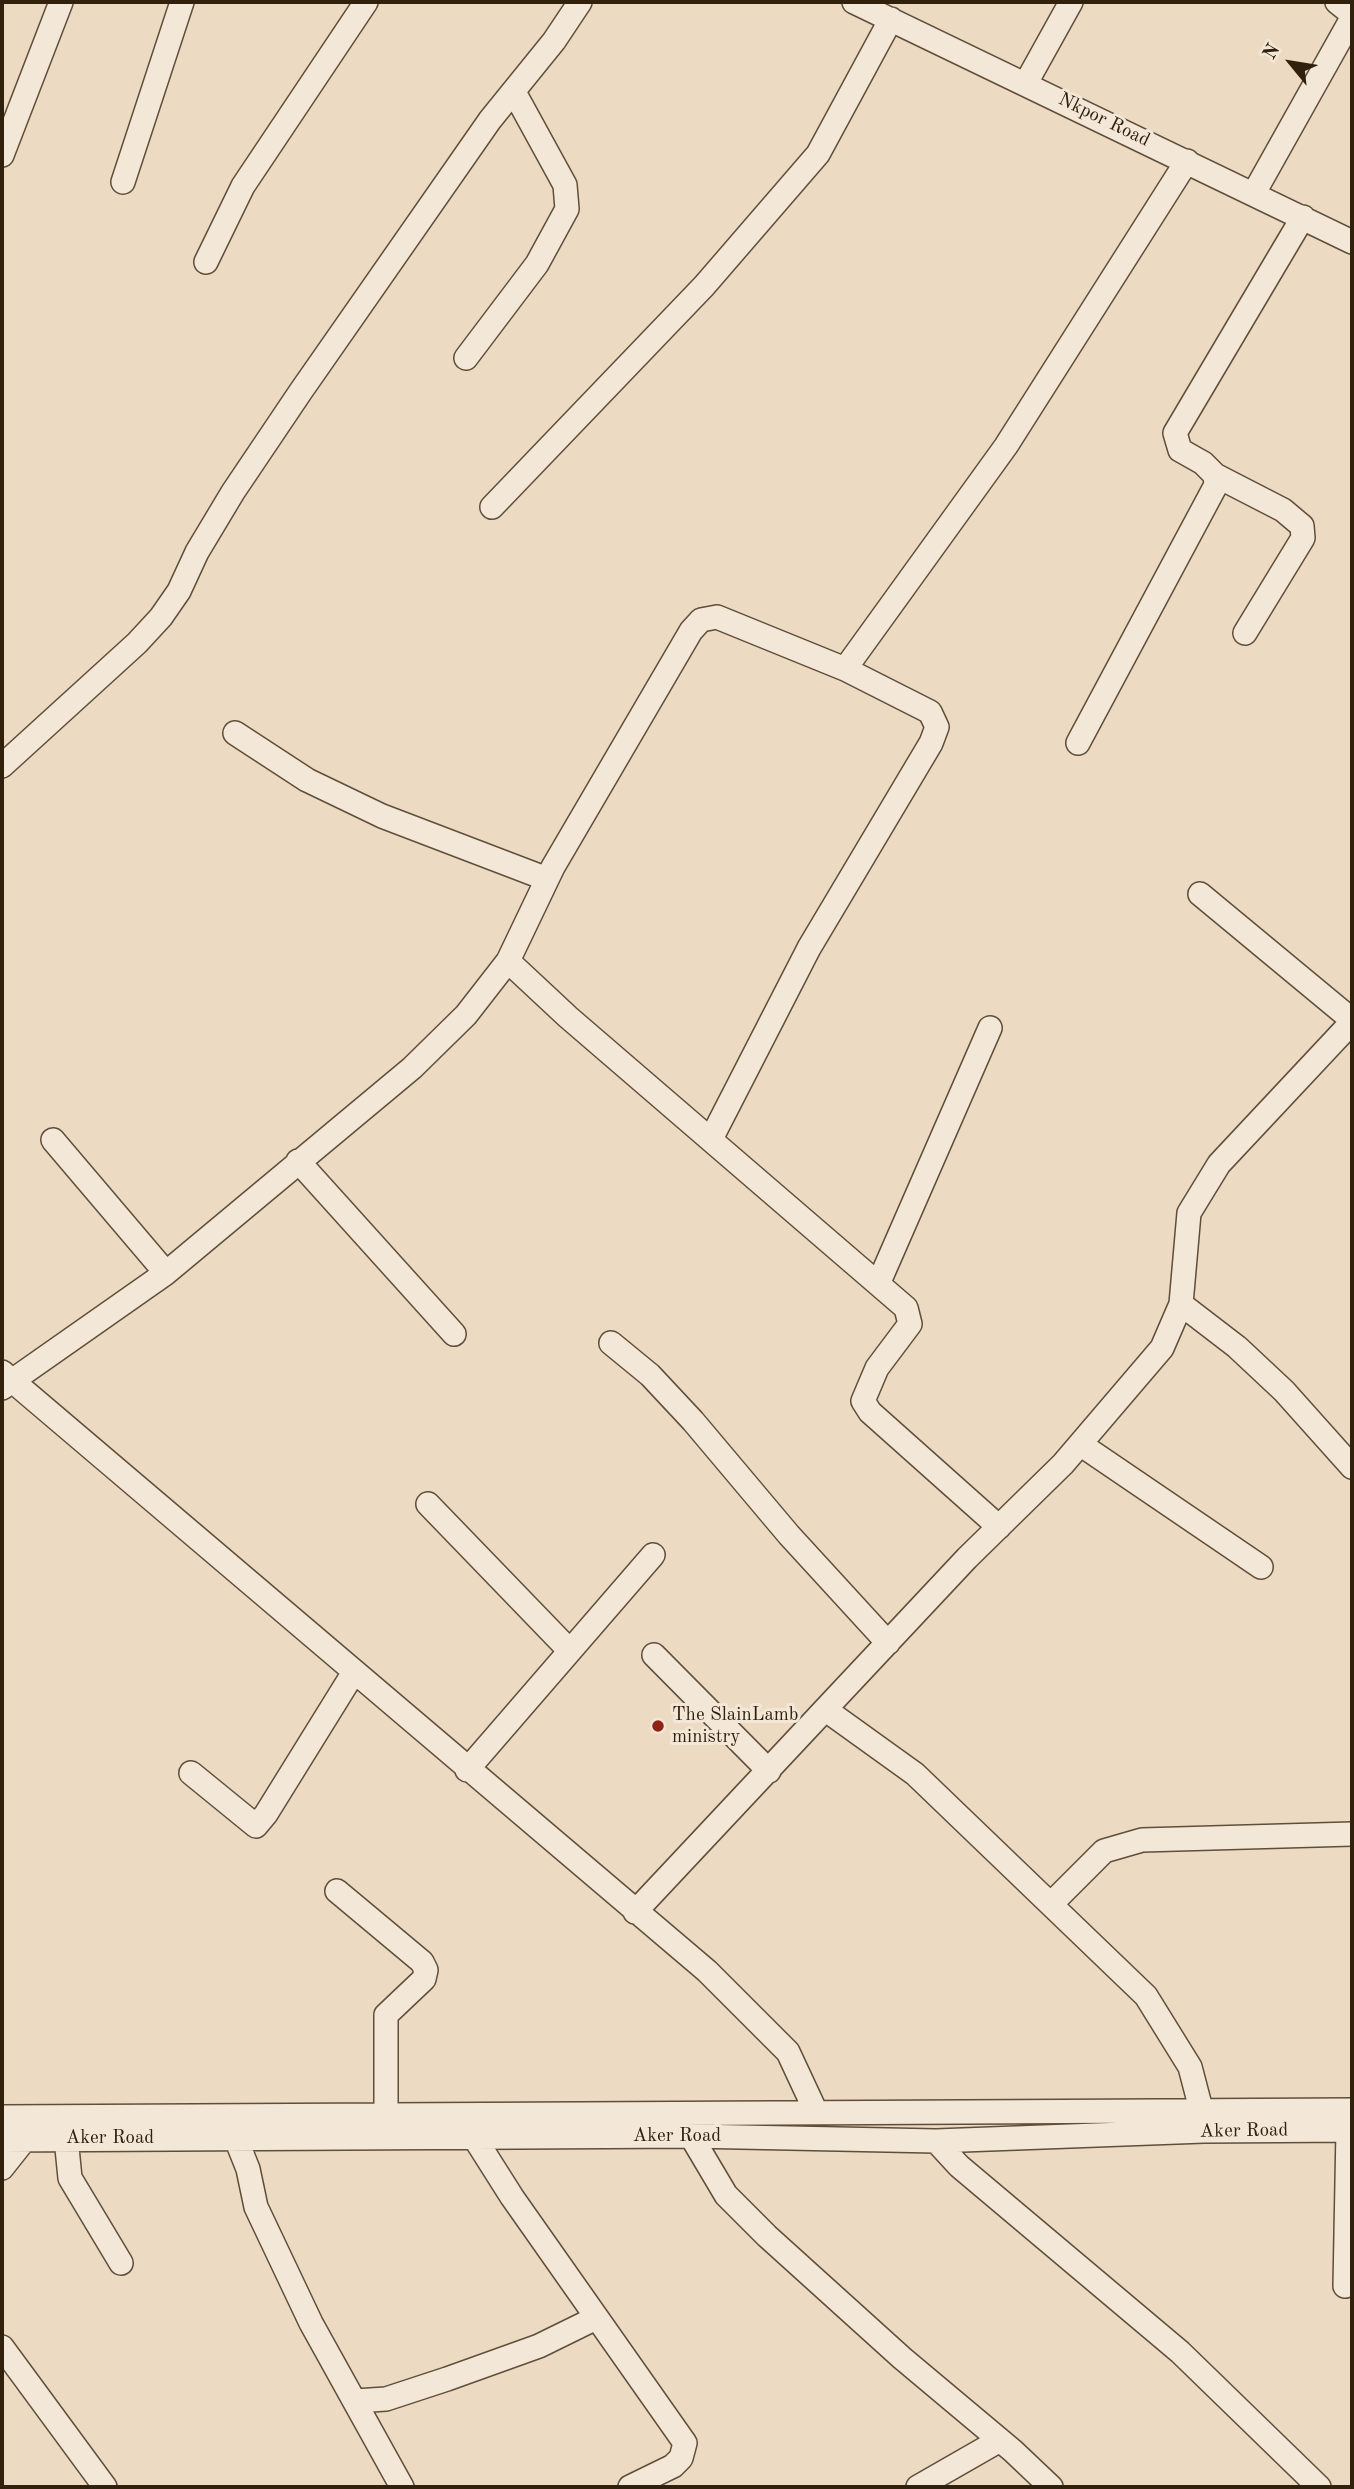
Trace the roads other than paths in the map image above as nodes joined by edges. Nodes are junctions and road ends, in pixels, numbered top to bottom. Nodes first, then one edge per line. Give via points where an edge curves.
1 (61, 2) edge
2 (182, 2) edge
3 (366, 2) edge
4 (580, 2) edge
5 (854, 2) edge
6 (1071, 2) edge
7 (1337, 2) edge
8 (1352, 16) edge
9 (891, 19) junction
10 (1026, 83) junction
11 (514, 92) junction
12 (2, 155) edge
13 (1187, 161) junction
14 (123, 182) dead end
15 (1254, 193) junction
16 (1303, 217) junction
17 (1352, 242) edge
18 (206, 262) dead end
19 (466, 358) dead end
20 (1215, 475) junction
21 (492, 507) dead end
22 (1245, 633) dead end
23 (845, 669) junction
24 (235, 733) dead end
25 (1077, 743) dead end
26 (2, 766) edge
27 (547, 878) junction
28 (1200, 894) dead end
29 (509, 961) junction
30 (1352, 1021) edge
31 (990, 1028) dead end
32 (711, 1139) junction
33 (53, 1140) dead end
34 (298, 1161) junction
35 (166, 1273) junction
36 (878, 1282) junction
37 (1181, 1304) junction
38 (454, 1334) dead end
39 (611, 1343) dead end
40 (5, 1380) edge
41 (1080, 1444) junction
42 (1352, 1467) edge
43 (428, 1504) dead end
44 (999, 1527) junction
45 (653, 1555) dead end
46 (1261, 1567) dead end
47 (888, 1643) junction
48 (570, 1651) junction
49 (654, 1655) dead end
50 (354, 1672) junction
51 (826, 1710) junction
52 (467, 1770) junction
53 (769, 1771) junction
54 (191, 1773) dead end
55 (1352, 1833) edge
56 (337, 1891) dead end
57 (1052, 1903) junction
58 (635, 1912) junction
59 (1201, 2109) junction
60 (816, 2112) junction
61 (2, 2117) edge
62 (386, 2117) junction
63 (1351, 2123) edge
64 (352, 2127) junction
65 (691, 2136) junction
66 (474, 2137) junction
67 (66, 2138) junction
68 (25, 2139) junction
69 (236, 2139) junction
70 (2, 2140) edge
71 (936, 2141) junction
72 (2, 2168) edge
73 (121, 2263) dead end
74 (1345, 2286) dead end
75 (596, 2318) junction
76 (2, 2347) edge
77 (355, 2401) junction
78 (1000, 2440) junction
79 (105, 2487) edge
80 (402, 2487) edge
81 (630, 2487) edge
82 (918, 2487) edge
83 (1051, 2487) edge
84 (1319, 2487) edge

1 - 12 street
2 - 14 street
3 - 18 street via 243,186
4 - 11 street
5 - 9 street, Nkpor Road
6 - 10 street
7 - 8 street
8 - 15 street
9 - 10 street, Nkpor Road
9 - 21 street via 818,154 704,286
10 - 13 street, Nkpor Road
11 - 19 street via 565,185 567,209 537,264
11 - 26 street via 490,120 233,492 161,617
13 - 15 street, Nkpor Road
13 - 23 street via 1006,446
15 - 16 street, Nkpor Road
16 - 17 street, Nkpor Road
16 - 20 street via 1175,433 1180,450
20 - 22 street via 1283,510 1302,526 1303,538
20 - 25 street via 1216,485
23 - 27 street via 717,617 701,620
23 - 32 street via 930,712 937,727 803,960
24 - 27 street via 307,779 382,816
27 - 29 street
28 - 30 street
29 - 32 street
29 - 34 street via 466,1015 412,1068
30 - 37 street via 1219,1164 1189,1213
31 - 36 street
32 - 36 street
33 - 35 street
34 - 35 street
34 - 38 street
35 - 40 street
36 - 44 street via 906,1308 910,1324 877,1368 863,1401
37 - 41 street via 1162,1348
37 - 42 street via 1284,1391
39 - 47 street via 650,1375 693,1421
40 - 50 street
41 - 44 street
41 - 46 street
43 - 48 street
44 - 47 street
45 - 48 street
47 - 51 street
48 - 52 street
49 - 53 street
50 - 52 street
50 - 54 street via 256,1826
51 - 53 street
51 - 57 street via 915,1774
52 - 58 street
53 - 58 street
55 - 57 street via 1142,1840 1104,1851
56 - 62 street via 426,1970 424,1979 386,2015
57 - 59 street via 1146,1996 1190,2067
58 - 60 street via 707,1971 788,2052
59 - 60 street, Aker Road
59 - 63 street, Aker Road
60 - 62 street, Aker Road
61 - 64 street, Aker Road
62 - 64 street, Aker Road
63 - 71 street, Aker Road
63 - 74 street
64 - 66 street, Aker Road
64 - 69 street, Aker Road
65 - 66 street, Aker Road
65 - 71 street, Aker Road
65 - 78 street via 726,2195 767,2236
66 - 75 street
67 - 68 street, Aker Road
67 - 69 street, Aker Road
67 - 73 street via 70,2178
68 - 70 street, Aker Road
68 - 72 street
69 - 77 street via 256,2207 311,2323
71 - 84 street via 958,2166 1180,2352
75 - 77 street via 539,2346 447,2379 386,2399
75 - 81 street via 685,2443 673,2466
76 - 79 street
77 - 80 street
78 - 82 street
78 - 83 street

